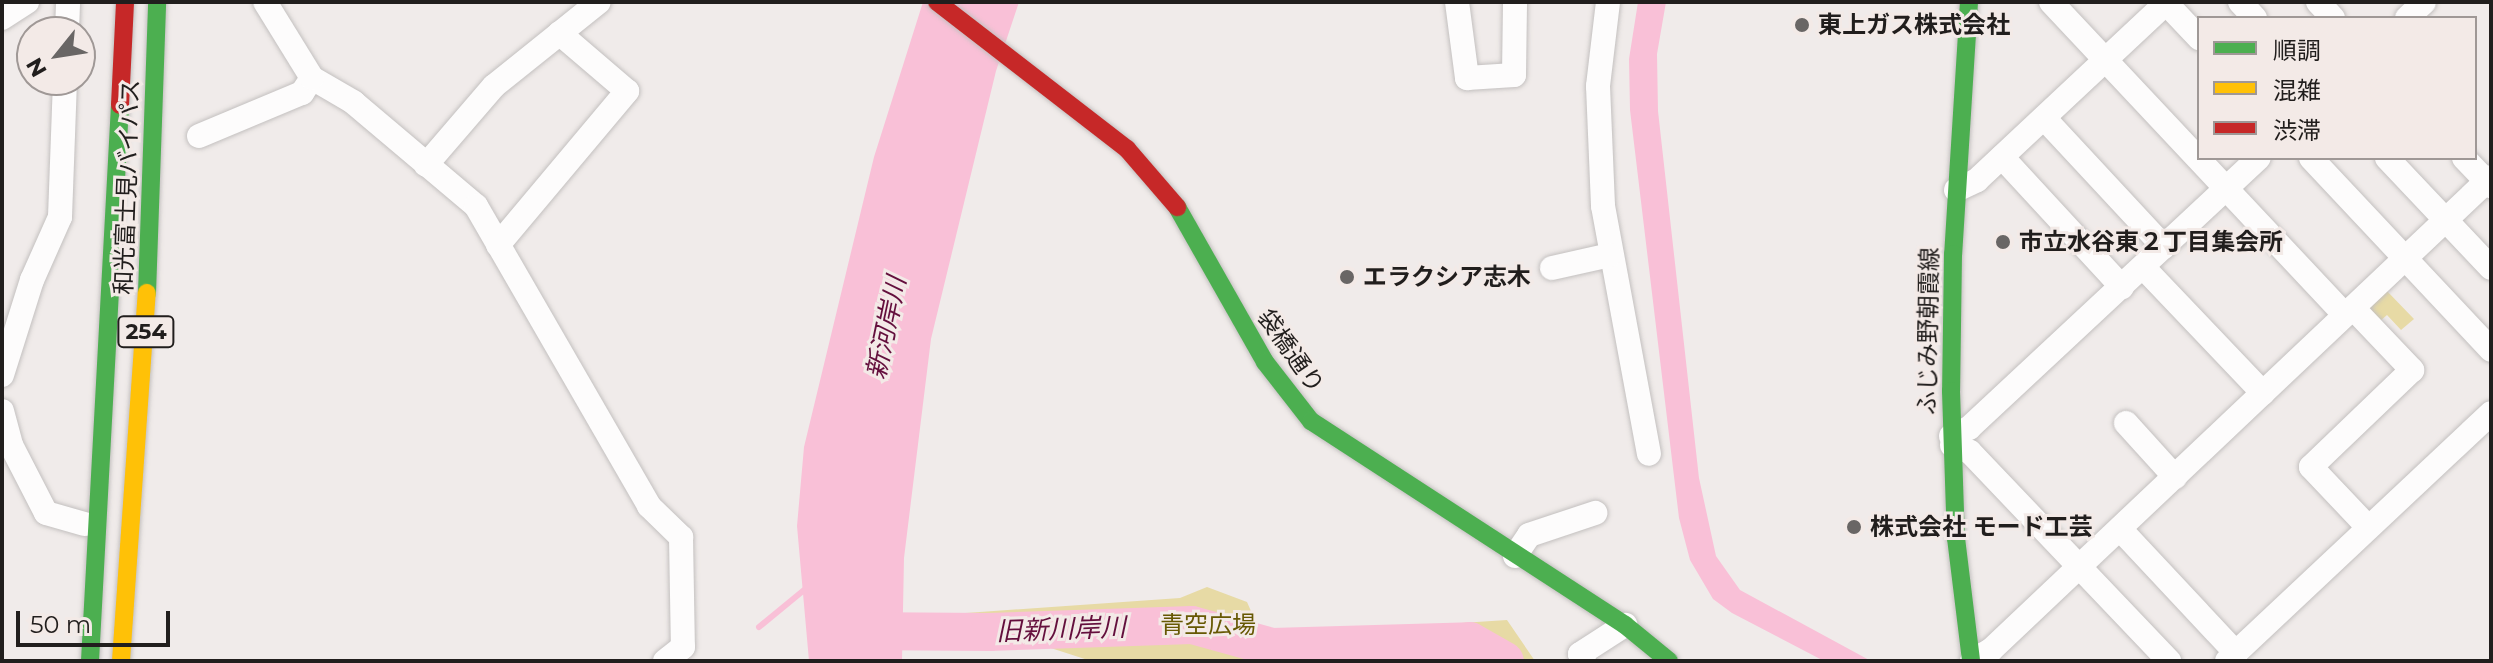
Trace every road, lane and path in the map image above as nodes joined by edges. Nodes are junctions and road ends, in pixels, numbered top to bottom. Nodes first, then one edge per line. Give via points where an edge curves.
1 (27, 2) edge
2 (125, 2) edge
3 (159, 2) edge
4 (265, 2) edge
5 (599, 2) edge
6 (937, 2) edge
7 (1457, 2) edge
8 (1515, 2) edge
9 (1608, 2) edge
10 (1969, 2) edge
11 (2051, 2) edge
12 (2166, 2) edge
13 (2, 18) edge
14 (559, 33) junction
15 (2197, 36) edge
16 (2105, 59) junction
17 (312, 78) junction
18 (64, 96) edge
19 (2044, 118) junction
20 (120, 121) junction
21 (199, 136) dead end
22 (2197, 156) edge
23 (2002, 157) junction
24 (2201, 160) edge
25 (2257, 160) edge
26 (2313, 160) edge
27 (2389, 160) edge
28 (2466, 160) edge
29 (426, 165) junction
30 (2490, 182) edge
31 (2227, 188) junction
32 (1956, 190) junction
33 (2446, 220) junction
34 (498, 245) junction
35 (2164, 247) junction
36 (1610, 255) junction
37 (2405, 259) junction
38 (2143, 267) junction
39 (1552, 268) dead end
40 (2491, 268) edge
41 (2122, 287) junction
42 (167, 293) dead end
43 (2349, 312) junction
44 (2491, 350) edge
45 (2, 375) edge
46 (2263, 393) junction
47 (2, 411) edge
48 (2491, 413) edge
49 (2126, 423) dead end
50 (1952, 441) junction
51 (7, 450) edge
52 (1649, 454) dead end
53 (2175, 477) junction
54 (1595, 513) dead end
55 (84, 524) junction
56 (2368, 527) junction
57 (2120, 529) junction
58 (1515, 556) junction
59 (2079, 567) junction
60 (1625, 625) junction
61 (2231, 657) edge
62 (69, 661) edge
63 (90, 661) edge
64 (121, 661) edge
65 (665, 661) edge
66 (1584, 661) edge
67 (1669, 661) edge
68 (1972, 661) edge
69 (2169, 661) edge

1 - 13 street
2 - 20 main road, 和光富士見バイパス / 254
3 - 42 main road via 171,182
3 - 64 main road, 和光富士見バイパス / 254 via 145,359
4 - 17 street via 303,54
5 - 14 street
6 - 58 main road, 袋橋通り via 1055,92 1154,177 1179,210 1265,362 1311,421
7 - 8 street via 1467,78 1514,75
9 - 36 street via 1597,118
10 - 32 main road, ふじみ野朝霞線
11 - 16 street
12 - 15 street
12 - 16 street
14 - 29 street via 494,86
14 - 34 street via 627,91
16 - 19 street
16 - 22 street
17 - 21 street via 302,93
17 - 29 street via 353,102
18 - 45 street via 60,217 32,280
19 - 23 street
19 - 35 street
20 - 55 main road via 105,170
20 - 63 main road, 和光富士見バイパス / 254
23 - 32 street
23 - 41 street
24 - 31 street
25 - 31 street
26 - 37 street
27 - 33 street
28 - 30 street
29 - 34 street via 476,206
30 - 33 street
31 - 35 street
31 - 43 street
32 - 50 main road, ふじみ野朝霞線
33 - 37 street
33 - 40 street
34 - 65 street via 649,506 681,537 683,647
35 - 38 street
36 - 39 street
36 - 52 street
37 - 43 street
37 - 44 street
38 - 41 street
38 - 46 street
41 - 50 street
43 - 46 street
43 - 56 street via 2412,370 2311,467
46 - 53 street
47 - 51 street
48 - 56 street
49 - 53 street
50 - 59 street via 1970,452
50 - 68 main road, ふじみ野朝霞線
51 - 55 street via 46,513
53 - 57 street
54 - 58 street via 1529,535
55 - 62 main road
56 - 61 street
57 - 59 street
57 - 61 street
58 - 60 main road, 袋橋通り
59 - 68 street via 1991,650
59 - 69 street
60 - 66 street via 1580,654
60 - 67 main road, 袋橋通り

